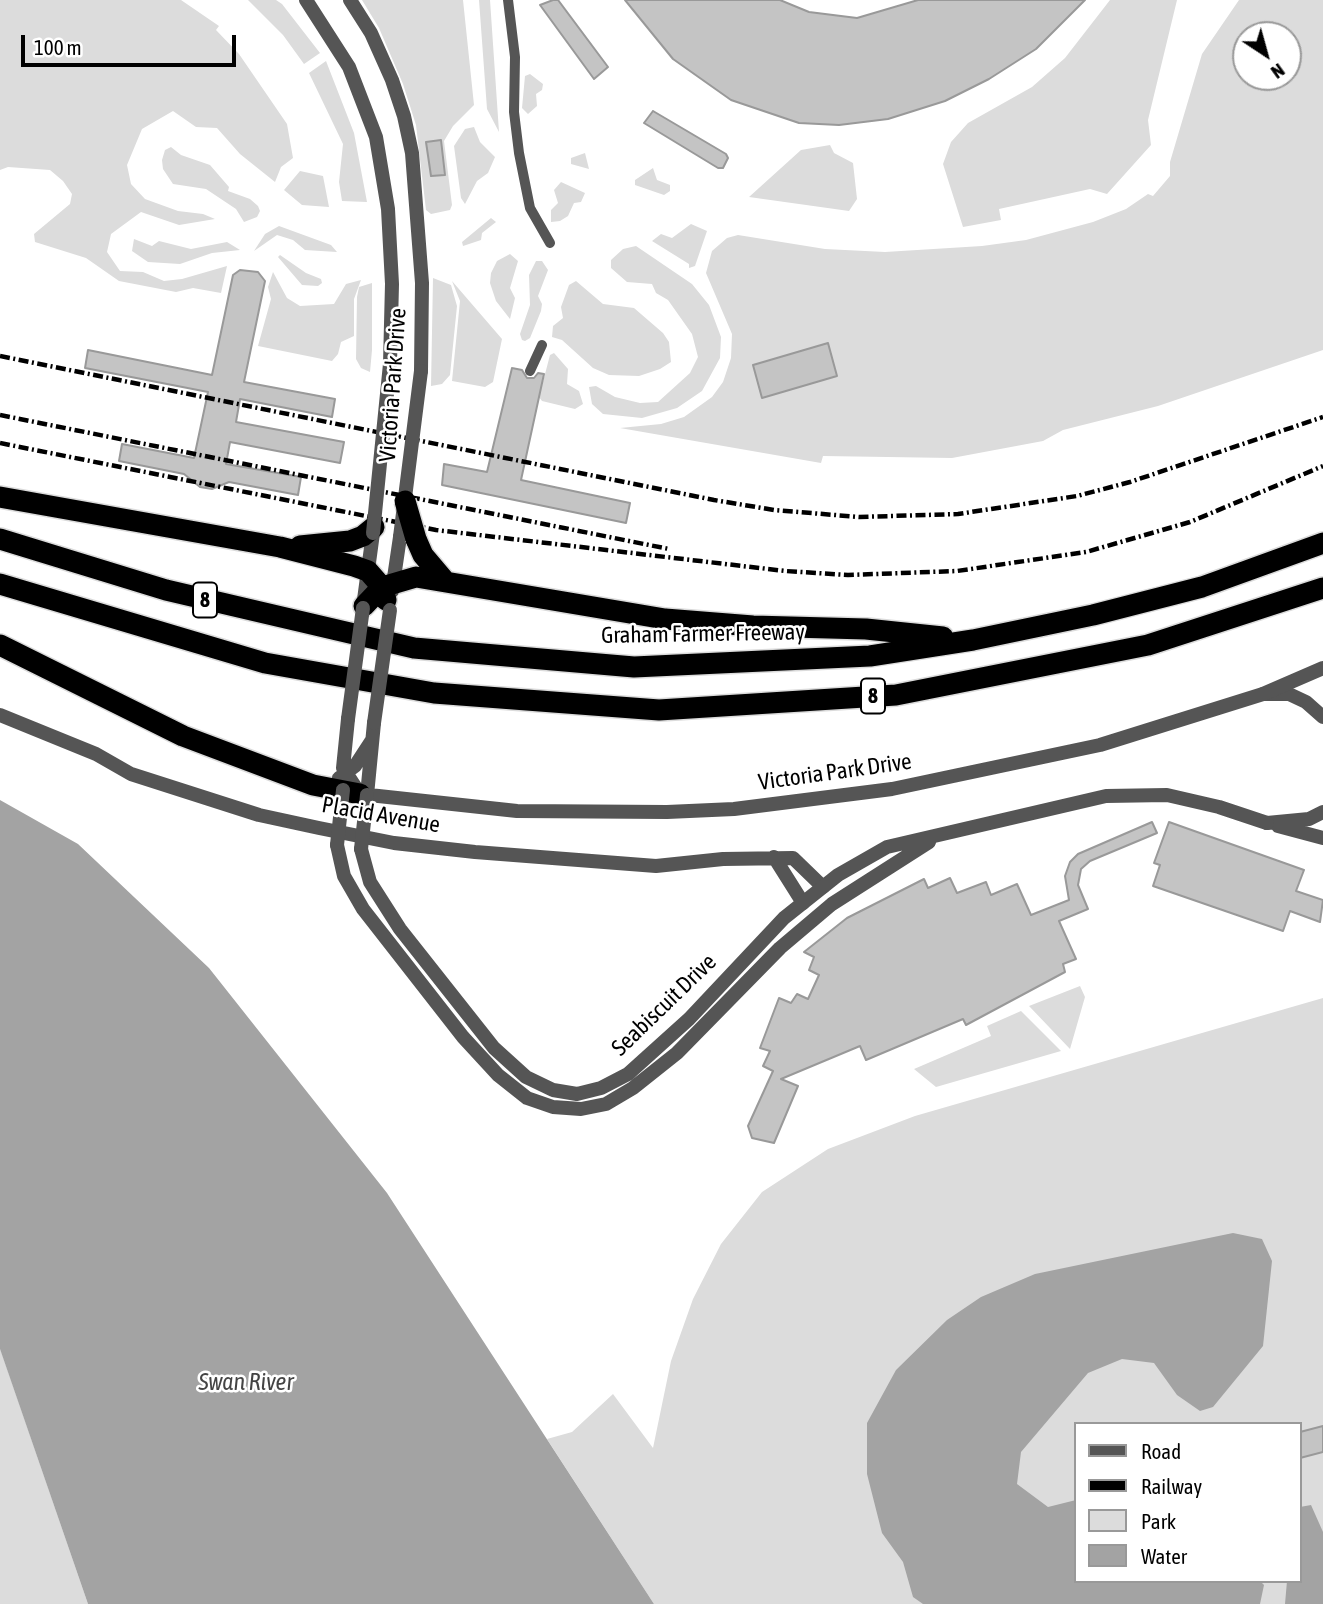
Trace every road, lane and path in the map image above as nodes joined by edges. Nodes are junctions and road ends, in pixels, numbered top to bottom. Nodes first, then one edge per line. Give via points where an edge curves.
1 (306, 0) edge
2 (351, 0) edge
3 (508, 0) edge
4 (550, 243) dead end
5 (542, 345) dead end
6 (530, 371) dead end
7 (0, 497) edge
8 (405, 501) joint
9 (372, 531) junction
10 (408, 538) junction
11 (0, 539) edge
12 (1323, 543) edge
13 (280, 547) junction
14 (381, 580) junction
15 (445, 581) junction
16 (0, 584) edge
17 (1323, 588) edge
18 (364, 606) joint
19 (390, 610) joint
20 (972, 640) junction
21 (0, 645) edge
22 (1323, 668) edge
23 (1263, 694) junction
24 (0, 715) edge
25 (1323, 717) edge
26 (372, 740) junction
27 (354, 788) junction
28 (1323, 811) edge
29 (1267, 823) junction
30 (939, 836) junction
31 (1323, 838) edge
32 (774, 857) junction
33 (823, 887) junction
34 (803, 902) junction

1 - 9 street, Victoria Park Drive, bridge via 365,101 388,209 390,364
2 - 8 street, Victoria Park Drive, bridge via 371,33 404,116 418,208 421,371
3 - 4 street via 519,153 530,208
5 - 6 street
7 - 13 highway
8 - 10 highway, bridge
9 - 13 highway via 350,541
9 - 14 street, Victoria Park Drive
10 - 14 street
10 - 15 highway
11 - 20 highway, Graham Farmer Freeway / 8 via 166,590 414,648 634,667 870,656
12 - 20 highway, Graham Farmer Freeway / 8 via 1202,587
13 - 14 highway
14 - 15 highway via 416,577
14 - 18 highway
14 - 19 highway
15 - 20 highway via 664,619 866,629
16 - 17 highway, 8 via 265,663 434,693 659,710 896,695 1148,645
18 - 27 street, bridge via 343,753
19 - 26 street, bridge
21 - 27 highway via 183,736 313,785
22 - 23 street, Victoria Park Drive
23 - 25 street via 1289,694
23 - 27 street, Victoria Park Drive via 1100,745 892,789 800,802 667,812 530,811 424,803
24 - 32 street, Placid Avenue via 96,754 131,774 259,815 394,843 656,866
26 - 27 street, Seabiscuit Drive
26 - 27 street
27 - 30 street, Seabiscuit Drive, bridge via 337,845 344,876 363,909 498,1075 527,1098 553,1107 581,1109 606,1104 634,1088 677,1054 780,948 832,904
27 - 34 street, Seabiscuit Drive, bridge via 370,882 400,929 494,1048 526,1077 552,1090 577,1094 628,1074
28 - 29 street via 1309,819
29 - 30 street, Seabiscuit Drive via 1167,795 1106,796
29 - 31 street, Seabiscuit Drive
30 - 33 street, Seabiscuit Drive via 887,847
32 - 33 street via 793,858
32 - 34 street
33 - 34 street, Seabiscuit Drive

